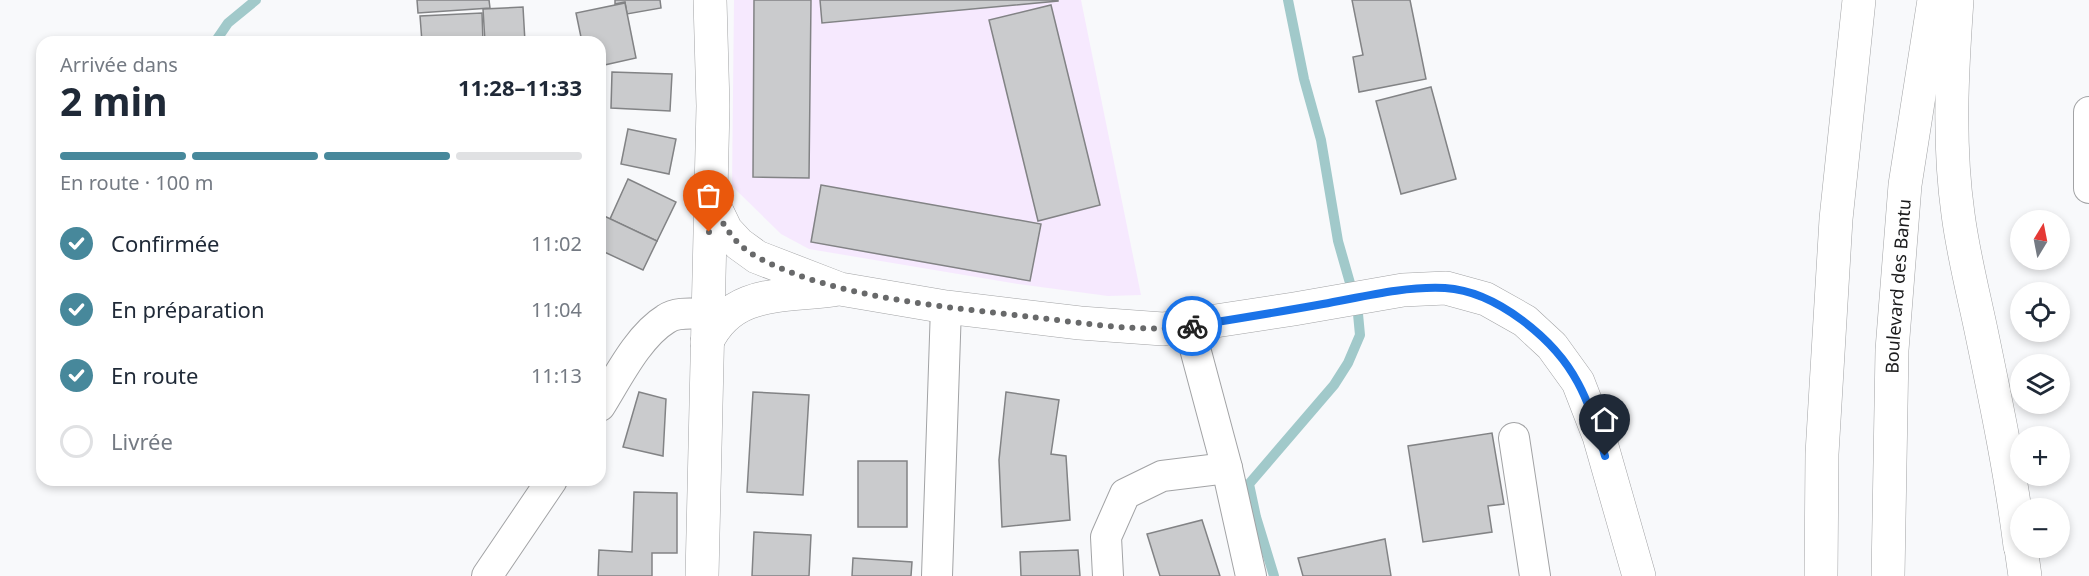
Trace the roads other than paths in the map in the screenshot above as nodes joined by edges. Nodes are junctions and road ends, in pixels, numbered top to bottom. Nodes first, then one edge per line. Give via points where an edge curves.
1 (710, 0) edge
2 (1859, 0) edge
3 (1934, 0) edge
4 (1957, 0) edge
5 (2089, 112) edge
6 (2089, 188) edge
7 (710, 197) junction
8 (840, 289) junction
9 (946, 307) junction
10 (1189, 326) junction
11 (707, 328) junction
12 (606, 397) edge
13 (1514, 438) dead end
14 (1227, 468) junction
15 (548, 486) edge
16 (2013, 498) edge
17 (2023, 558) edge
18 (487, 576) edge
19 (702, 576) edge
20 (937, 576) edge
21 (1108, 576) edge
22 (1251, 576) edge
23 (1535, 576) edge
24 (1639, 576) edge
25 (1821, 576) edge
26 (1888, 576) edge
27 (2025, 576) edge

1 - 7 main road
2 - 25 main road via 1836,219 1822,454
3 - 26 main road, Boulevard des Bantu via 1905,185 1892,350
4 - 16 main road via 1952,116 1958,213
5 - 6 street
7 - 8 main road via 726,230 757,257
7 - 11 main road
8 - 9 main road
8 - 11 main road via 758,298 737,306 713,329
9 - 10 main road via 1080,323 1163,329
9 - 20 street
10 - 14 street
10 - 24 main road via 1403,290 1446,288 1486,299 1526,321 1552,346 1578,382 1599,436
11 - 12 street via 685,313 667,318 645,337
11 - 19 main road
13 - 23 street
14 - 21 street via 1162,476 1125,494 1106,537
14 - 22 street
15 - 18 street
17 - 27 main road

